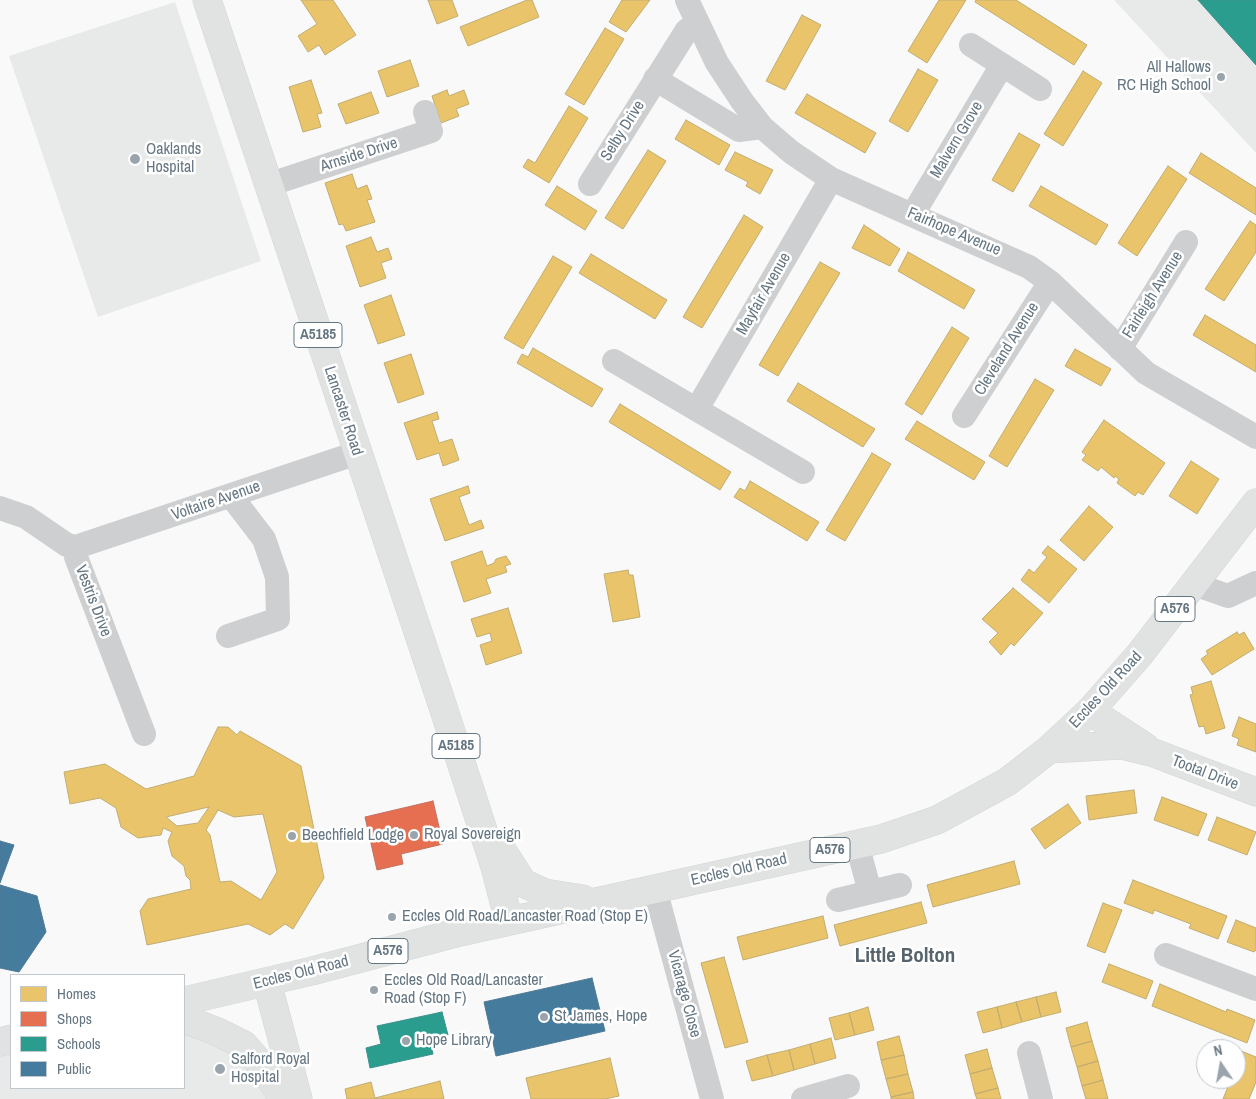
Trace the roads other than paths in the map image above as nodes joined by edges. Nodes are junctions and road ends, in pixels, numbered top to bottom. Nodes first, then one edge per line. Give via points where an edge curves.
1 (207, 0) edge
2 (688, 0) edge
3 (698, 23) junction
4 (971, 46) dead end
5 (1002, 65) junction
6 (655, 79) junction
7 (1040, 89) dead end
8 (425, 112) dead end
9 (762, 127) junction
10 (831, 180) junction
11 (590, 184) dead end
12 (268, 185) junction
13 (912, 214) junction
14 (1186, 242) dead end
15 (1050, 282) junction
16 (1120, 349) junction
17 (614, 361) dead end
18 (697, 409) junction
19 (964, 416) dead end
20 (1256, 437) edge
21 (357, 454) junction
22 (803, 472) dead end
23 (231, 496) junction
24 (1256, 503) edge
25 (0, 508) edge
26 (76, 547) junction
27 (1256, 583) edge
28 (1194, 584) junction
29 (228, 636) dead end
30 (1090, 711) junction
31 (144, 734) dead end
32 (1050, 748) junction
33 (1154, 753) junction
34 (1256, 792) edge
35 (480, 822) junction
36 (857, 844) junction
37 (900, 885) dead end
38 (655, 889) junction
39 (870, 892) junction
40 (838, 900) dead end
41 (594, 901) junction
42 (509, 921) junction
43 (1166, 956) dead end
44 (267, 982) junction
45 (1256, 990) edge
46 (185, 1001) edge
47 (185, 1020) edge
48 (1029, 1053) dead end
49 (848, 1086) dead end
50 (284, 1099) edge
51 (298, 1099) edge
52 (712, 1099) edge
53 (803, 1099) edge
54 (1041, 1099) edge

1 - 12 main road, Lancaster Road / A5185
2 - 3 street, Fairhope Avenue
3 - 6 street, Selby Drive via 687,30
3 - 9 street, Fairhope Avenue via 717,63
4 - 5 street
5 - 7 street
5 - 13 street, Malvern Grove
6 - 9 street via 739,130
6 - 11 street, Selby Drive
8 - 12 street, Arnside Drive via 431,131
9 - 10 street, Fairhope Avenue
10 - 13 street, Fairhope Avenue
10 - 18 street, Mayfair Avenue
12 - 21 main road, Lancaster Road / A5185
13 - 15 street, Fairhope Avenue via 1004,254
14 - 16 street, Fairleigh Avenue
15 - 16 street, Fairhope Avenue
15 - 19 street, Cleveland Avenue
16 - 20 street, Fairhope Avenue via 1146,373
17 - 18 street
18 - 22 street
21 - 23 street, Voltaire Avenue
21 - 35 main road, Lancaster Road / A5185
23 - 26 street, Voltaire Avenue
23 - 29 street via 264,539 277,577 278,619
24 - 28 main road, Eccles Old Road / A576
25 - 26 street, Vestris Drive via 26,517 67,545
26 - 31 street, Vestris Drive via 76,557
27 - 28 street via 1228,596
28 - 30 main road, Eccles Old Road / A576 via 1140,654
30 - 32 main road, Eccles Old Road / A576
30 - 33 main road, Tootal Drive
32 - 33 main road, Tootal Drive via 1106,744
32 - 36 main road, Eccles Old Road / A576 via 1007,782 937,820
33 - 34 main road, Tootal Drive
35 - 41 main road, Lancaster Road / A5185 via 503,850 523,883 545,893
35 - 42 main road, Lancaster Road / A5185
36 - 38 main road, Eccles Old Road / A576
36 - 39 street
37 - 39 street
38 - 41 main road, Eccles Old Road / A576
38 - 52 street, Vicarage Close
39 - 40 street
41 - 42 main road, Eccles Old Road / A576
42 - 44 main road, Eccles Old Road / A576
43 - 45 street
44 - 46 main road, Eccles Old Road / A576
44 - 51 main road
47 - 50 main road via 244,1045
48 - 54 street
49 - 53 street

